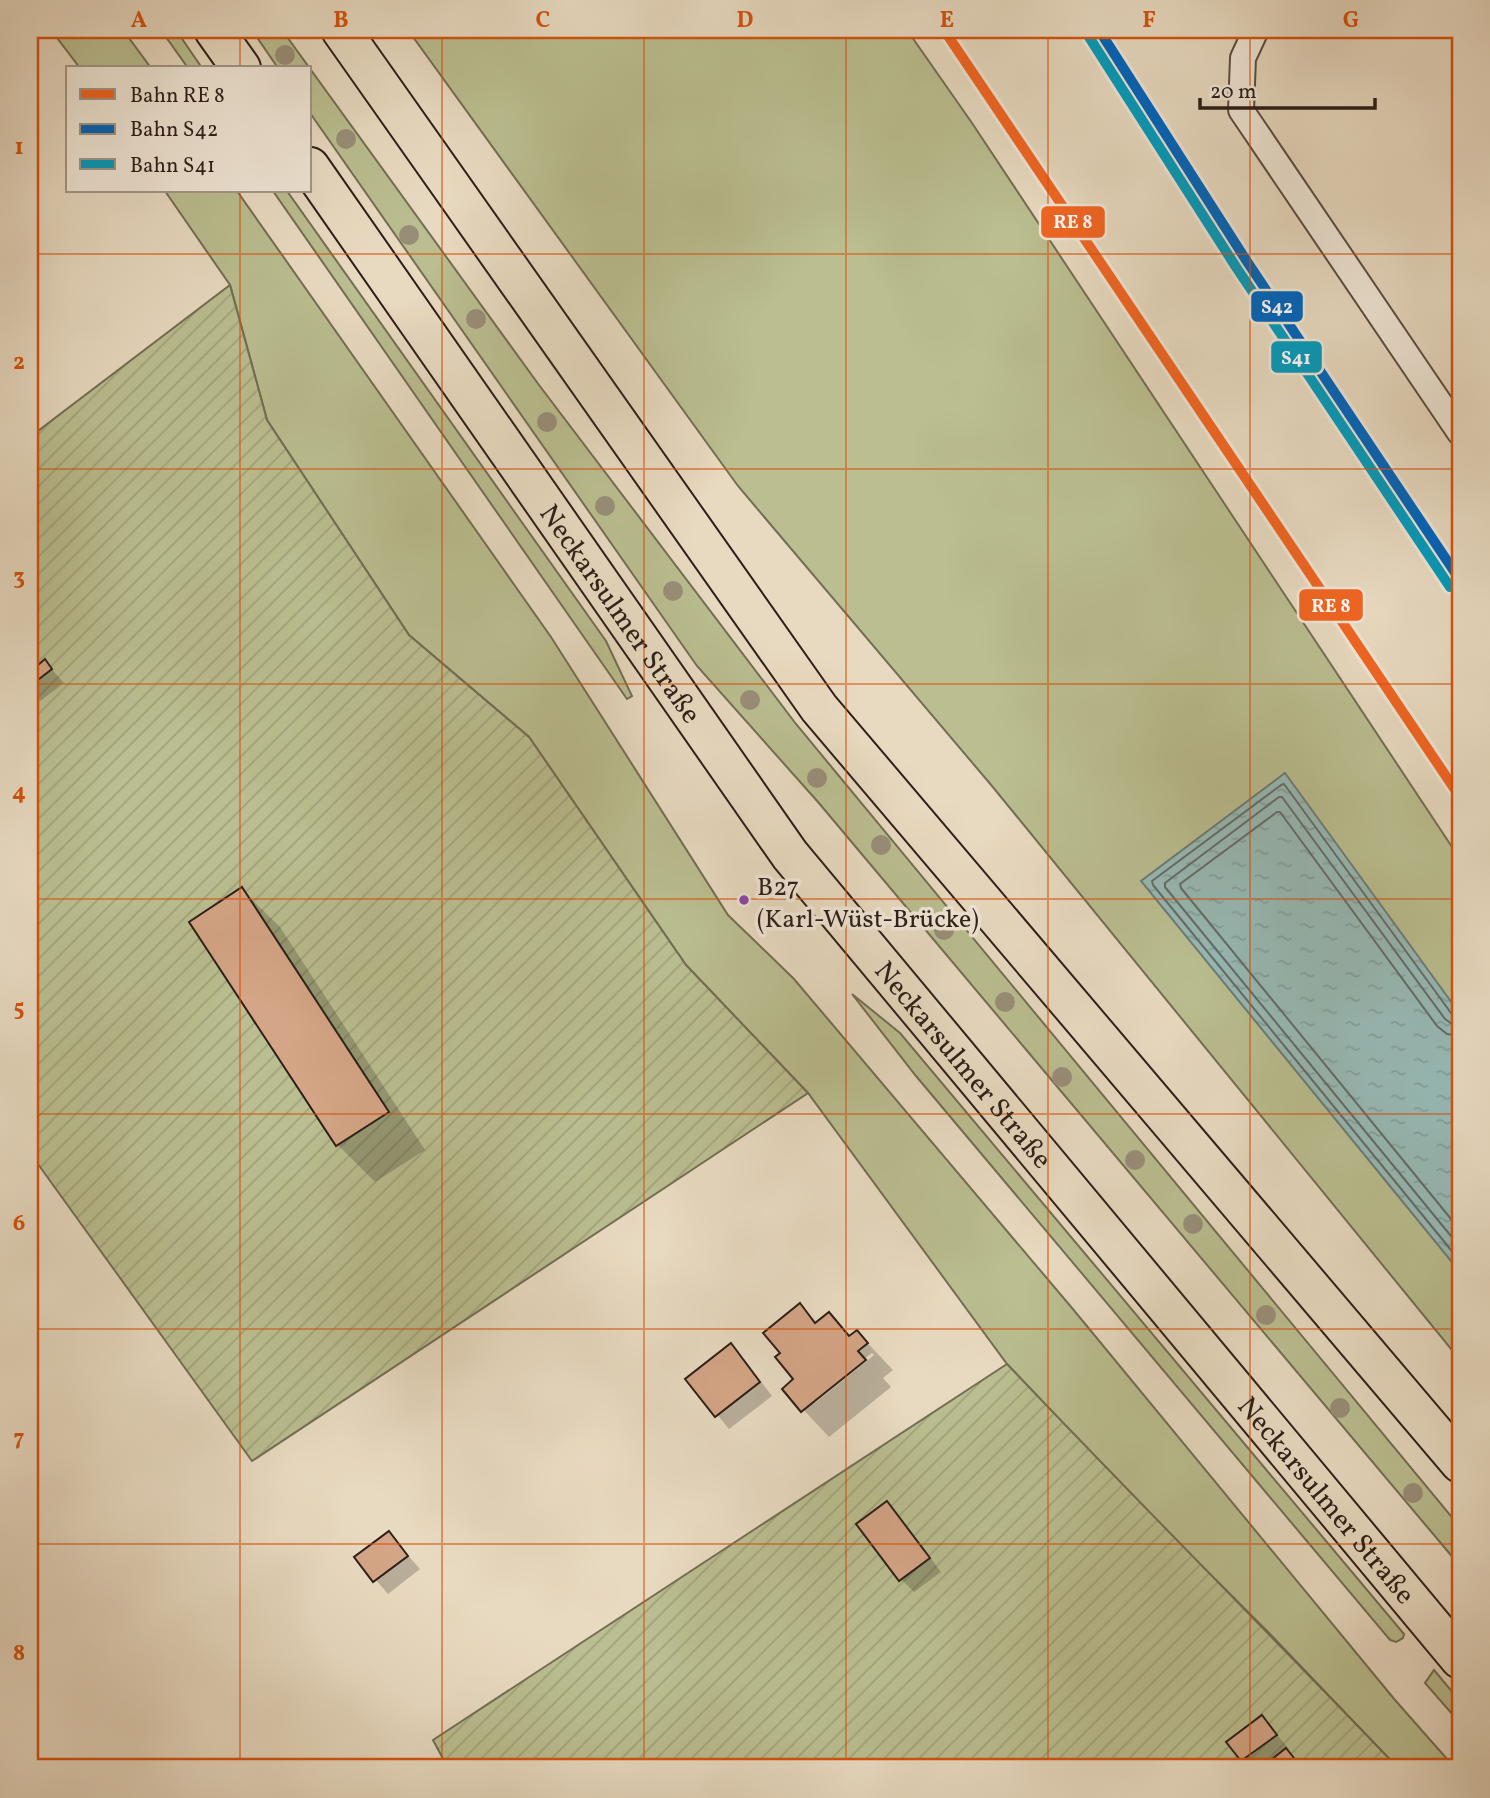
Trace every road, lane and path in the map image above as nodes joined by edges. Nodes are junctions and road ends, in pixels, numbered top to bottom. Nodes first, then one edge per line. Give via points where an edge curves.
1 (214, 30) edge
2 (341, 30) edge
3 (1256, 30) edge
4 (240, 66) edge
5 (312, 170) edge
6 (1460, 433) edge
7 (1460, 1463) edge
8 (1460, 1659) edge

1 - 4 main road
2 - 7 main road via 819,708
3 - 6 lane via 1243,58 1241,110
5 - 8 main road, Neckarsulmer Straße via 790,855

